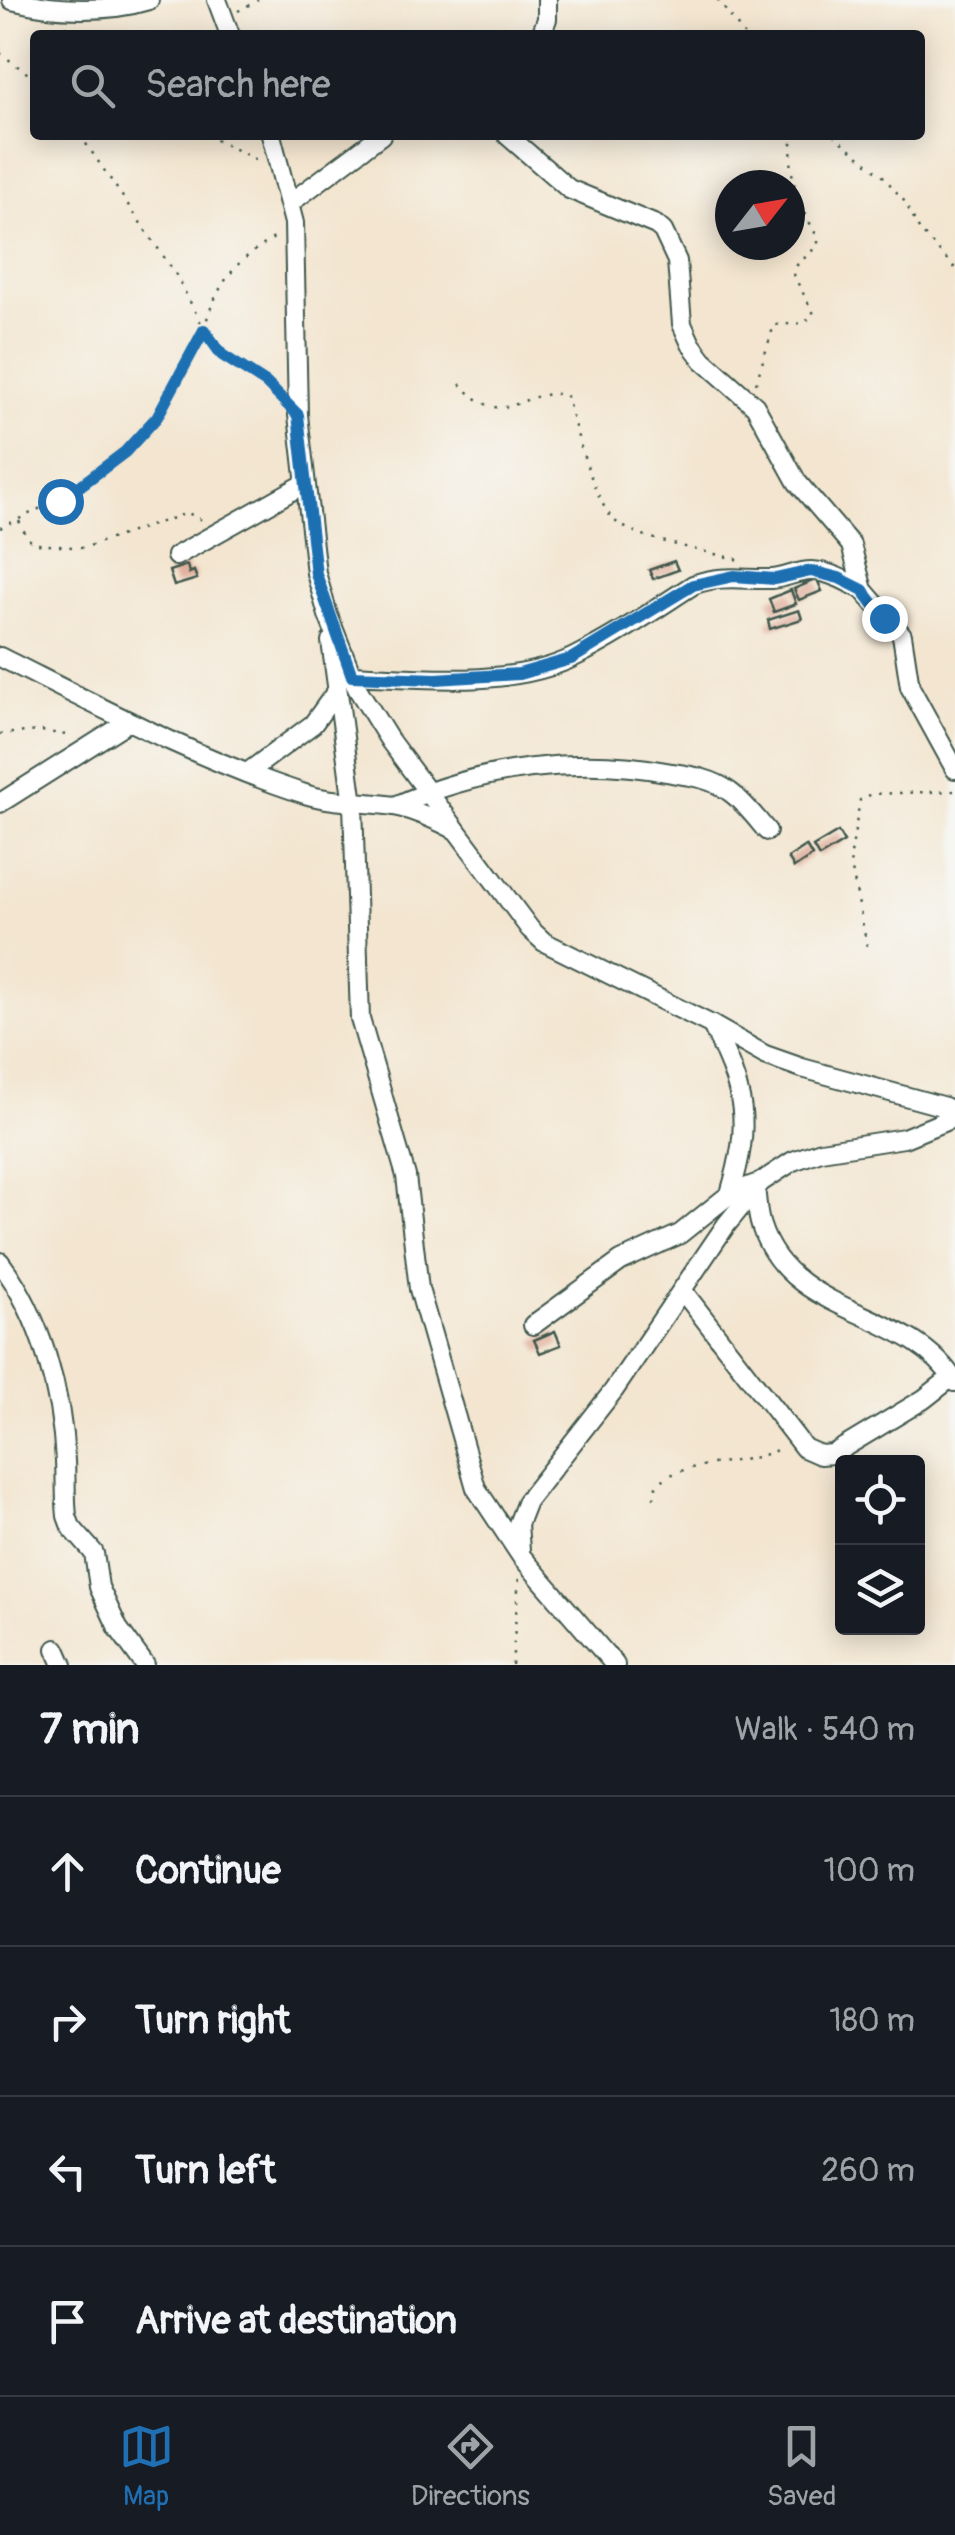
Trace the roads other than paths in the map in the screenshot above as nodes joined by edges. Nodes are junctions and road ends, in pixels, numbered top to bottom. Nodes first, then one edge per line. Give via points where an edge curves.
1 (12, 0) edge
2 (149, 0) edge
3 (218, 0) edge
4 (547, 0) edge
5 (227, 27) edge
6 (544, 30) edge
7 (273, 140) edge
8 (374, 140) edge
9 (514, 140) edge
10 (290, 203) junction
11 (304, 484) junction
12 (176, 556) dead end
13 (863, 590) junction
14 (328, 615) junction
15 (0, 658) edge
16 (352, 676) junction
17 (336, 692) junction
18 (128, 722) junction
19 (955, 769) edge
20 (247, 773) junction
21 (428, 792) junction
22 (0, 803) edge
23 (353, 804) junction
24 (395, 806) junction
25 (767, 831) dead end
26 (460, 832) junction
27 (712, 1025) junction
28 (955, 1115) edge
29 (758, 1185) junction
30 (730, 1194) junction
31 (0, 1262) edge
32 (682, 1290) junction
33 (534, 1325) dead end
34 (954, 1380) edge
35 (520, 1556) junction
36 (144, 1665) edge
37 (615, 1665) edge

1 - 2 street via 63,8
3 - 5 street
4 - 6 street
7 - 10 street
8 - 10 street
9 - 13 street via 569,189 660,227 677,261 682,324 691,344 764,418 797,482 851,545
10 - 11 street
11 - 12 street
11 - 14 street
13 - 16 street via 811,571 702,581 571,659 519,674
13 - 19 street via 902,635 910,687
14 - 16 street
14 - 17 street
15 - 18 street
16 - 21 street
17 - 20 street via 313,724
17 - 23 street
18 - 20 street
18 - 22 street
20 - 23 street
21 - 24 street
21 - 25 street via 547,764 628,764 706,779 731,792
21 - 26 street
23 - 24 street
23 - 35 street via 360,1019 406,1176 419,1290 476,1488
24 - 26 street
26 - 27 street via 544,942
27 - 28 street via 765,1055
27 - 30 street via 735,1073 745,1122
28 - 29 street via 904,1138 792,1161
29 - 30 street
29 - 32 street
29 - 34 street via 760,1224 781,1262 828,1300 911,1337
30 - 33 street via 687,1230 621,1262
31 - 36 street via 28,1306 48,1364 62,1432 67,1516 94,1554 99,1587
32 - 34 street via 812,1453 829,1456
32 - 35 street via 527,1501 518,1524
35 - 37 street

